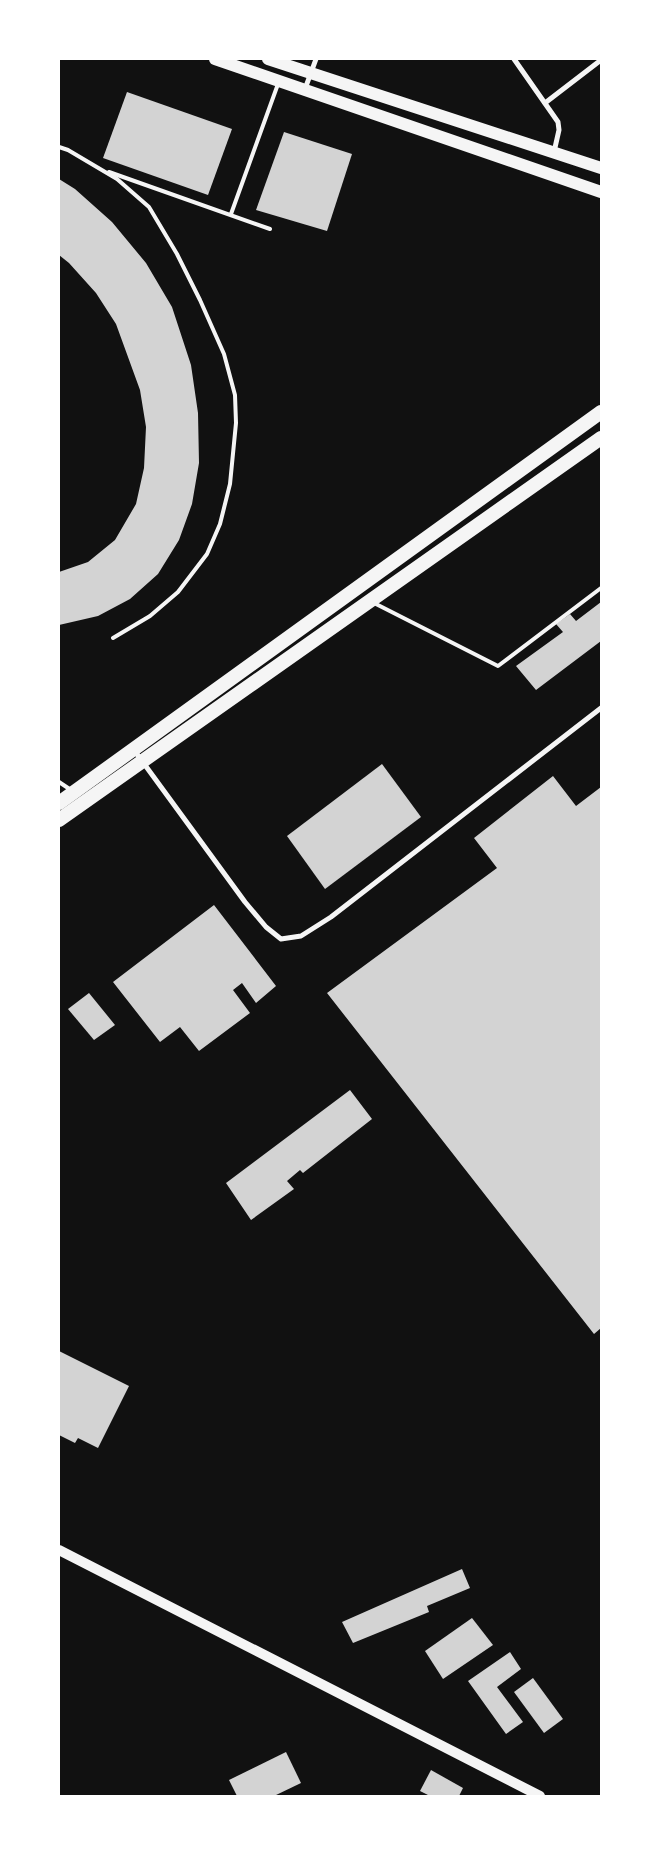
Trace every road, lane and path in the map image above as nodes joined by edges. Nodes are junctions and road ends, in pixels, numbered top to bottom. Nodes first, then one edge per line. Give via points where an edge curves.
1 (215, 59) edge
2 (268, 59) edge
3 (316, 59) edge
4 (514, 59) edge
5 (601, 60) edge
6 (311, 74) junction
7 (279, 82) junction
8 (305, 90) junction
9 (545, 102) junction
10 (504, 136) junction
11 (59, 148) edge
12 (554, 152) junction
13 (498, 157) junction
14 (99, 168) junction
15 (601, 168) edge
16 (600, 189) edge
17 (231, 214) junction
18 (270, 229) dead end
19 (601, 412) edge
20 (601, 438) edge
21 (601, 588) edge
22 (352, 592) junction
23 (369, 601) junction
24 (113, 638) dead end
25 (601, 708) edge
26 (134, 750) junction
27 (142, 762) junction
28 (59, 782) edge
29 (74, 792) junction
30 (60, 802) edge
31 (71, 812) junction
32 (59, 820) edge
33 (59, 1550) edge
34 (540, 1796) edge

1 - 7 main road
2 - 6 main road
3 - 6 street
4 - 9 street
5 - 9 street
6 - 8 street
6 - 10 main road
7 - 8 main road
7 - 17 lane
8 - 13 main road
9 - 12 street via 559,126
10 - 12 main road
10 - 13 main road
11 - 14 lane
12 - 15 main road
13 - 16 main road
14 - 17 lane
14 - 24 lane via 117,179 149,208 177,254 224,354 235,395 236,423 230,484 220,524 206,554 178,592 150,616
17 - 18 lane
19 - 22 highway
20 - 23 highway
21 - 23 lane via 498,666
22 - 23 lane
22 - 26 highway
23 - 27 highway
25 - 27 street via 331,917 300,936 281,939 245,902
26 - 27 street
26 - 29 highway
27 - 31 highway
28 - 29 lane
29 - 30 highway
30 - 31 highway
31 - 32 highway
33 - 34 main road

